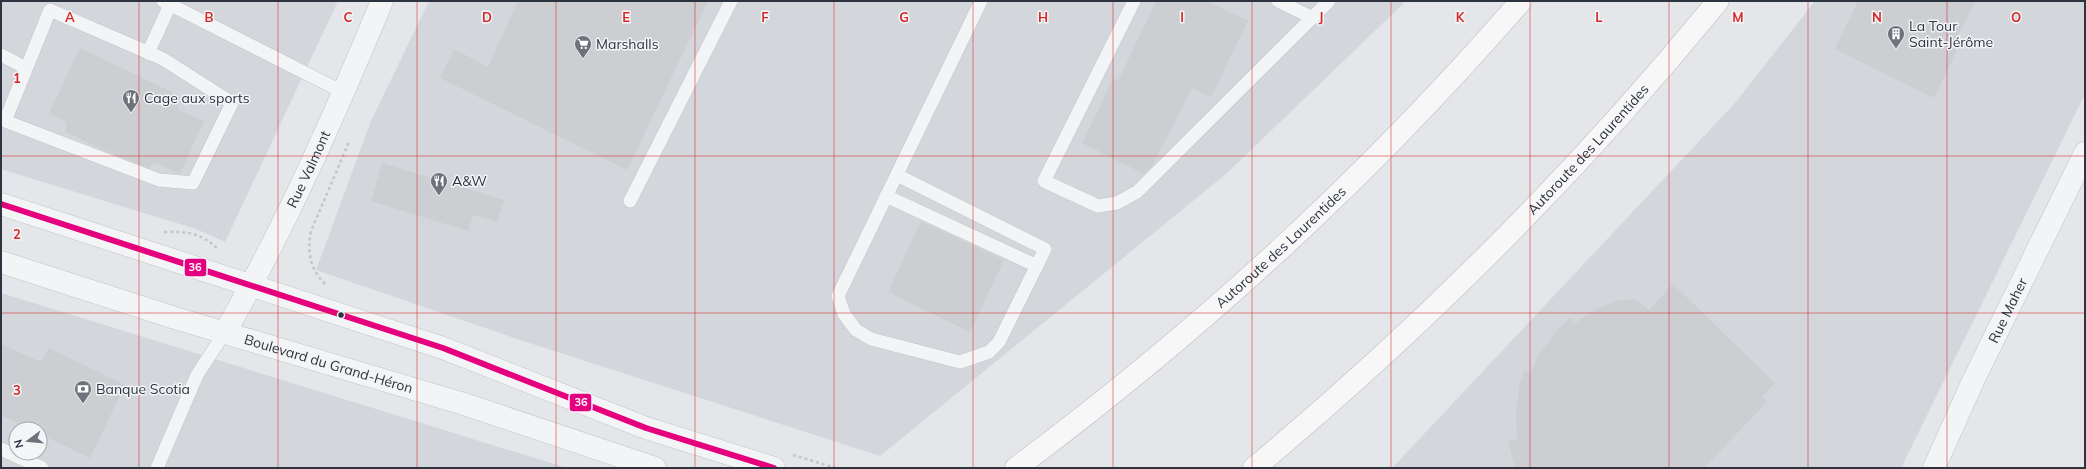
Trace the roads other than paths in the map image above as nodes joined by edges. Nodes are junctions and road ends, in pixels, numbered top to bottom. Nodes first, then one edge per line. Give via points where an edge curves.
1 (382, 1) edge
2 (731, 1) edge
3 (981, 1) edge
4 (1134, 1) edge
5 (1278, 1) edge
6 (1329, 1) edge
7 (1521, 1) edge
8 (1718, 1) edge
9 (166, 3) edge
10 (1313, 18) junction
11 (148, 52) junction
12 (1, 55) edge
13 (26, 68) junction
14 (343, 92) junction
15 (2085, 154) edge
16 (897, 175) junction
17 (886, 196) junction
18 (630, 201) dead end
19 (1, 204) edge
20 (1, 262) edge
21 (1037, 266) junction
22 (251, 286) junction
23 (225, 332) junction
24 (1, 449) edge
25 (42, 468) edge
26 (158, 468) edge
27 (655, 468) edge
28 (774, 468) edge
29 (1016, 468) edge
30 (1254, 468) edge
31 (1934, 468) edge

1 - 14 street, Rue Valmont
2 - 18 lane
3 - 16 lane
4 - 10 lane via 1044,181 1098,206 1117,203 1137,192
5 - 10 lane
6 - 10 lane
7 - 29 highway, Autoroute des Laurentides via 1390,143 1264,264 1085,417
8 - 30 highway, Autoroute des Laurentides via 1606,134 1494,250 1368,369
9 - 11 lane
9 - 14 lane
11 - 13 lane via 50,10
11 - 13 lane via 232,103 193,184 159,180 5,121
12 - 13 lane
14 - 22 street, Rue Valmont
15 - 31 street, Rue Maher via 1970,388
16 - 17 lane
16 - 21 lane via 1045,249
17 - 21 lane
17 - 21 lane via 838,296 844,314 852,325 872,339 960,362 989,352 999,342
19 - 22 street
20 - 23 street, Boulevard du Grand-Héron
22 - 23 street, Rue Valmont
22 - 28 street via 443,348 646,428
23 - 26 lane via 197,375
23 - 27 street, Boulevard du Grand-Héron via 457,402
24 - 25 lane

